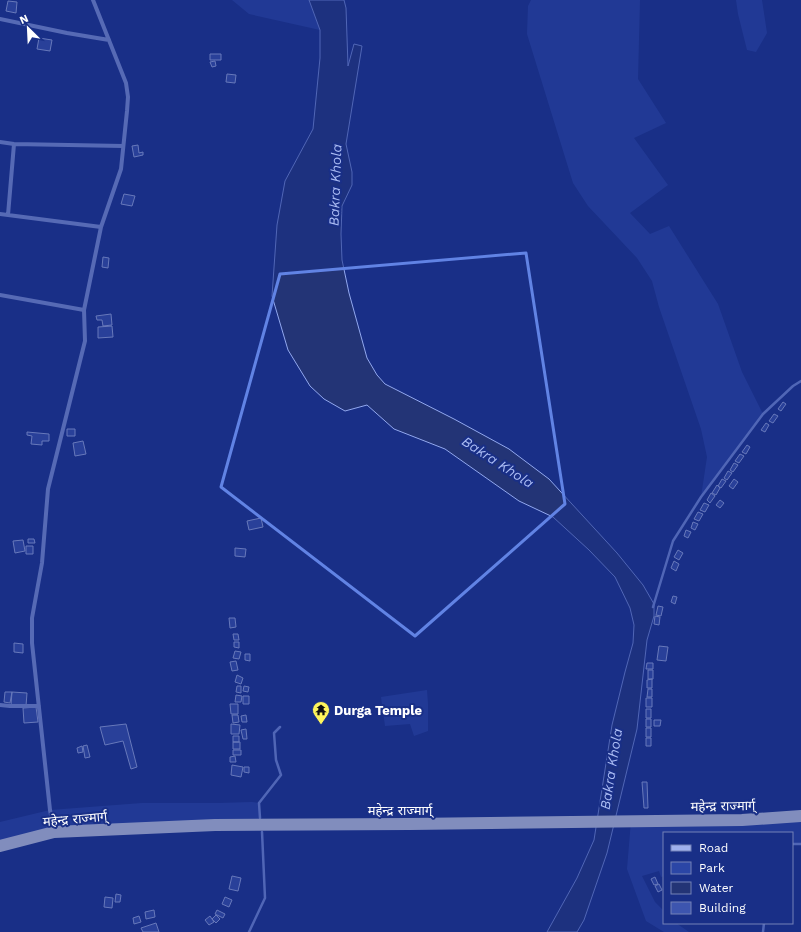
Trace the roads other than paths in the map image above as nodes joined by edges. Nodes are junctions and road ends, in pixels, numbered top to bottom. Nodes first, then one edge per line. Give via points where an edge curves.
1 (93, 0) edge
2 (0, 18) edge
3 (109, 40) junction
4 (0, 142) edge
5 (14, 144) junction
6 (123, 146) junction
7 (0, 214) edge
8 (8, 215) junction
9 (101, 227) junction
10 (0, 295) edge
11 (84, 310) junction
12 (0, 705) edge
13 (39, 706) junction
14 (801, 816) edge
15 (54, 832) junction
16 (0, 846) edge

1 - 3 street
2 - 3 street
3 - 6 street via 126,83 128,97
4 - 5 street
5 - 6 street
5 - 8 street
6 - 9 street via 121,169
7 - 8 street
8 - 9 street
9 - 11 street
10 - 11 street
11 - 13 street via 85,341 48,489 42,563 32,618
12 - 13 street
13 - 15 street
14 - 15 highway, महेन्द्र राज्मार्ग् via 742,820 215,825
15 - 16 highway, महेन्द्र राज्मार्ग्

